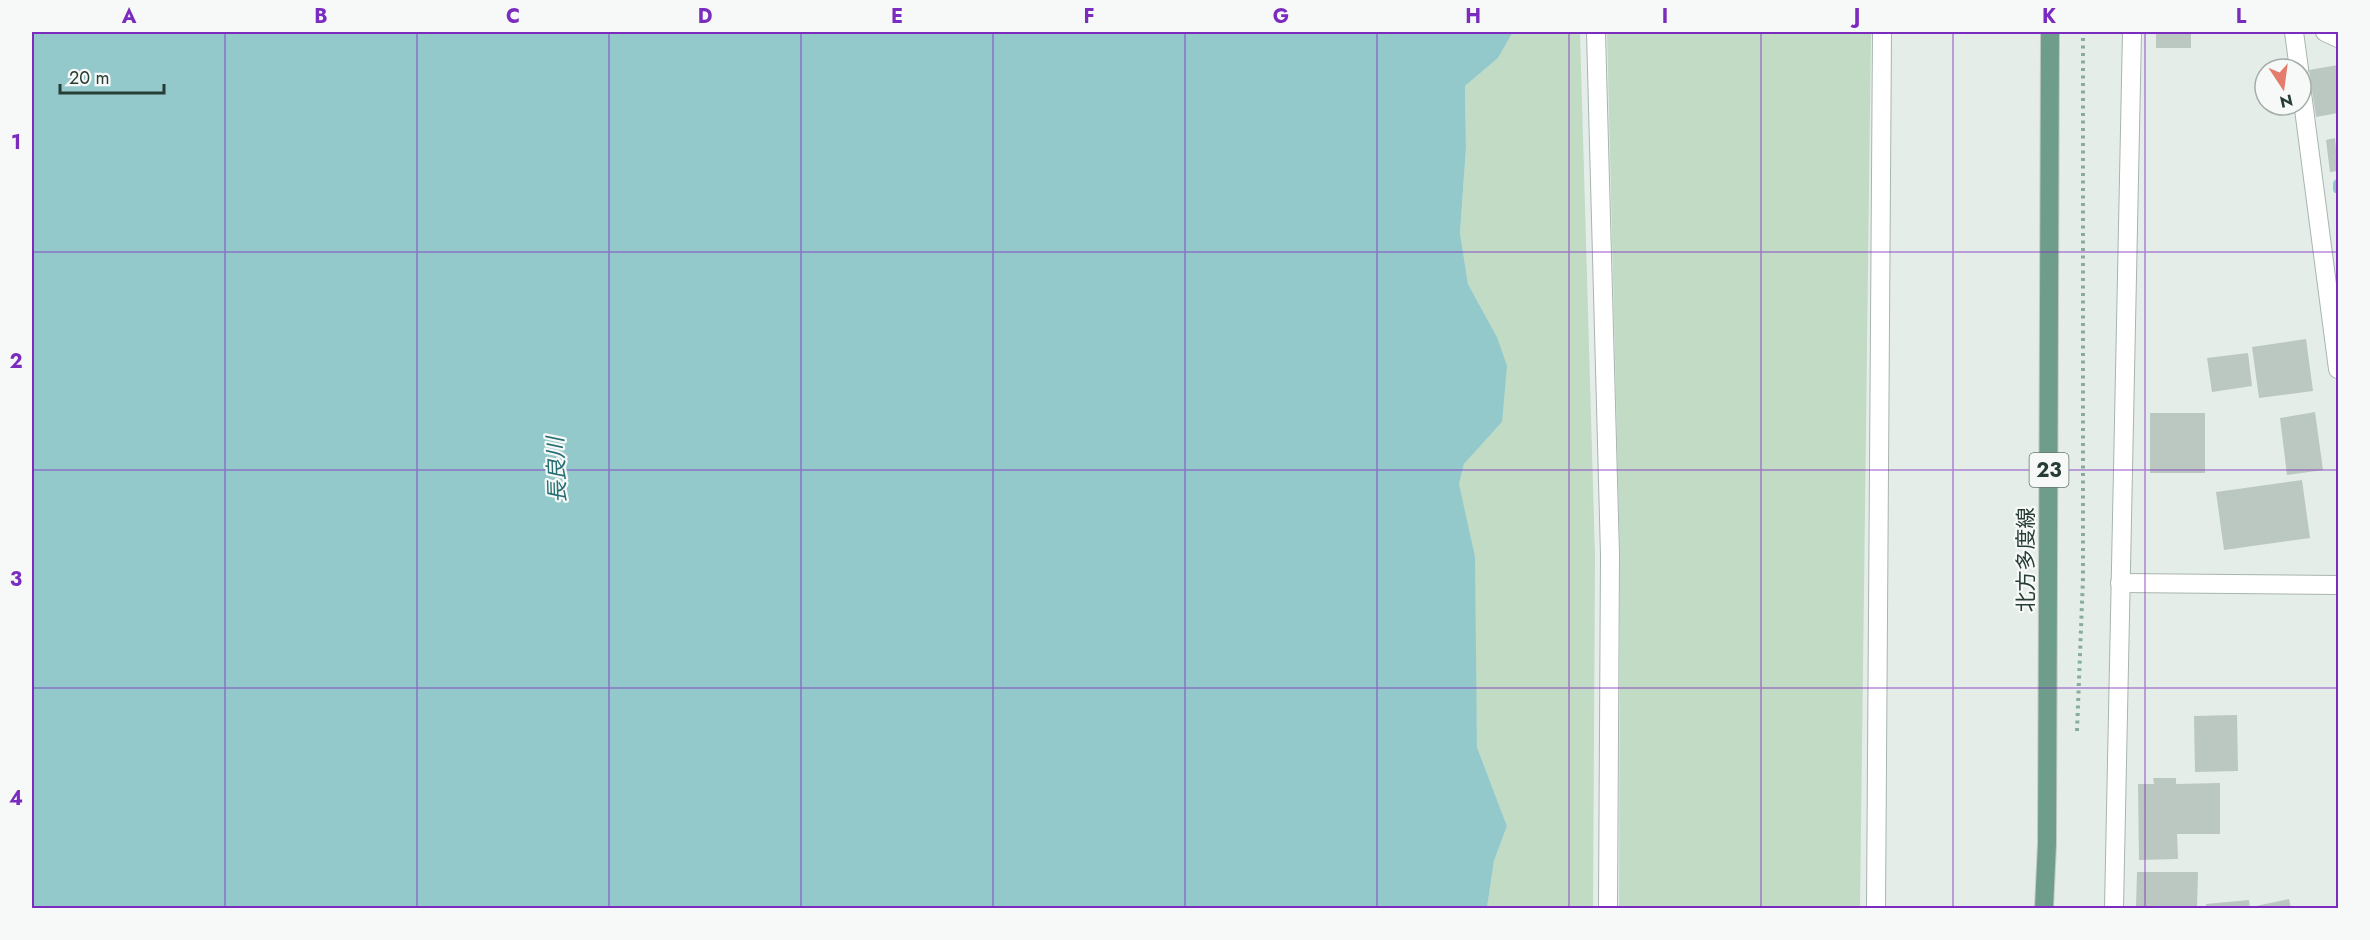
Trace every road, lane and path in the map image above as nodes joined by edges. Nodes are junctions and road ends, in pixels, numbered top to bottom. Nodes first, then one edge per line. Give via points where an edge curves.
1 (1596, 32) edge
2 (1882, 32) edge
3 (2050, 32) edge
4 (2083, 32) edge
5 (2132, 32) edge
6 (2294, 32) edge
7 (2325, 32) edge
8 (2338, 38) edge
9 (2297, 57) edge
10 (2305, 117) edge
11 (2338, 369) edge
12 (2120, 583) junction
13 (2338, 585) edge
14 (2077, 732) dead end
15 (1608, 909) edge
16 (1876, 909) edge
17 (2044, 909) edge
18 (2114, 909) edge

1 - 15 street via 1610,555
2 - 16 street
3 - 17 main road, 北方多度線 / 23
4 - 14 path via 2083,578
5 - 12 street
6 - 9 street
7 - 8 street
10 - 11 street
12 - 13 street
12 - 18 street

